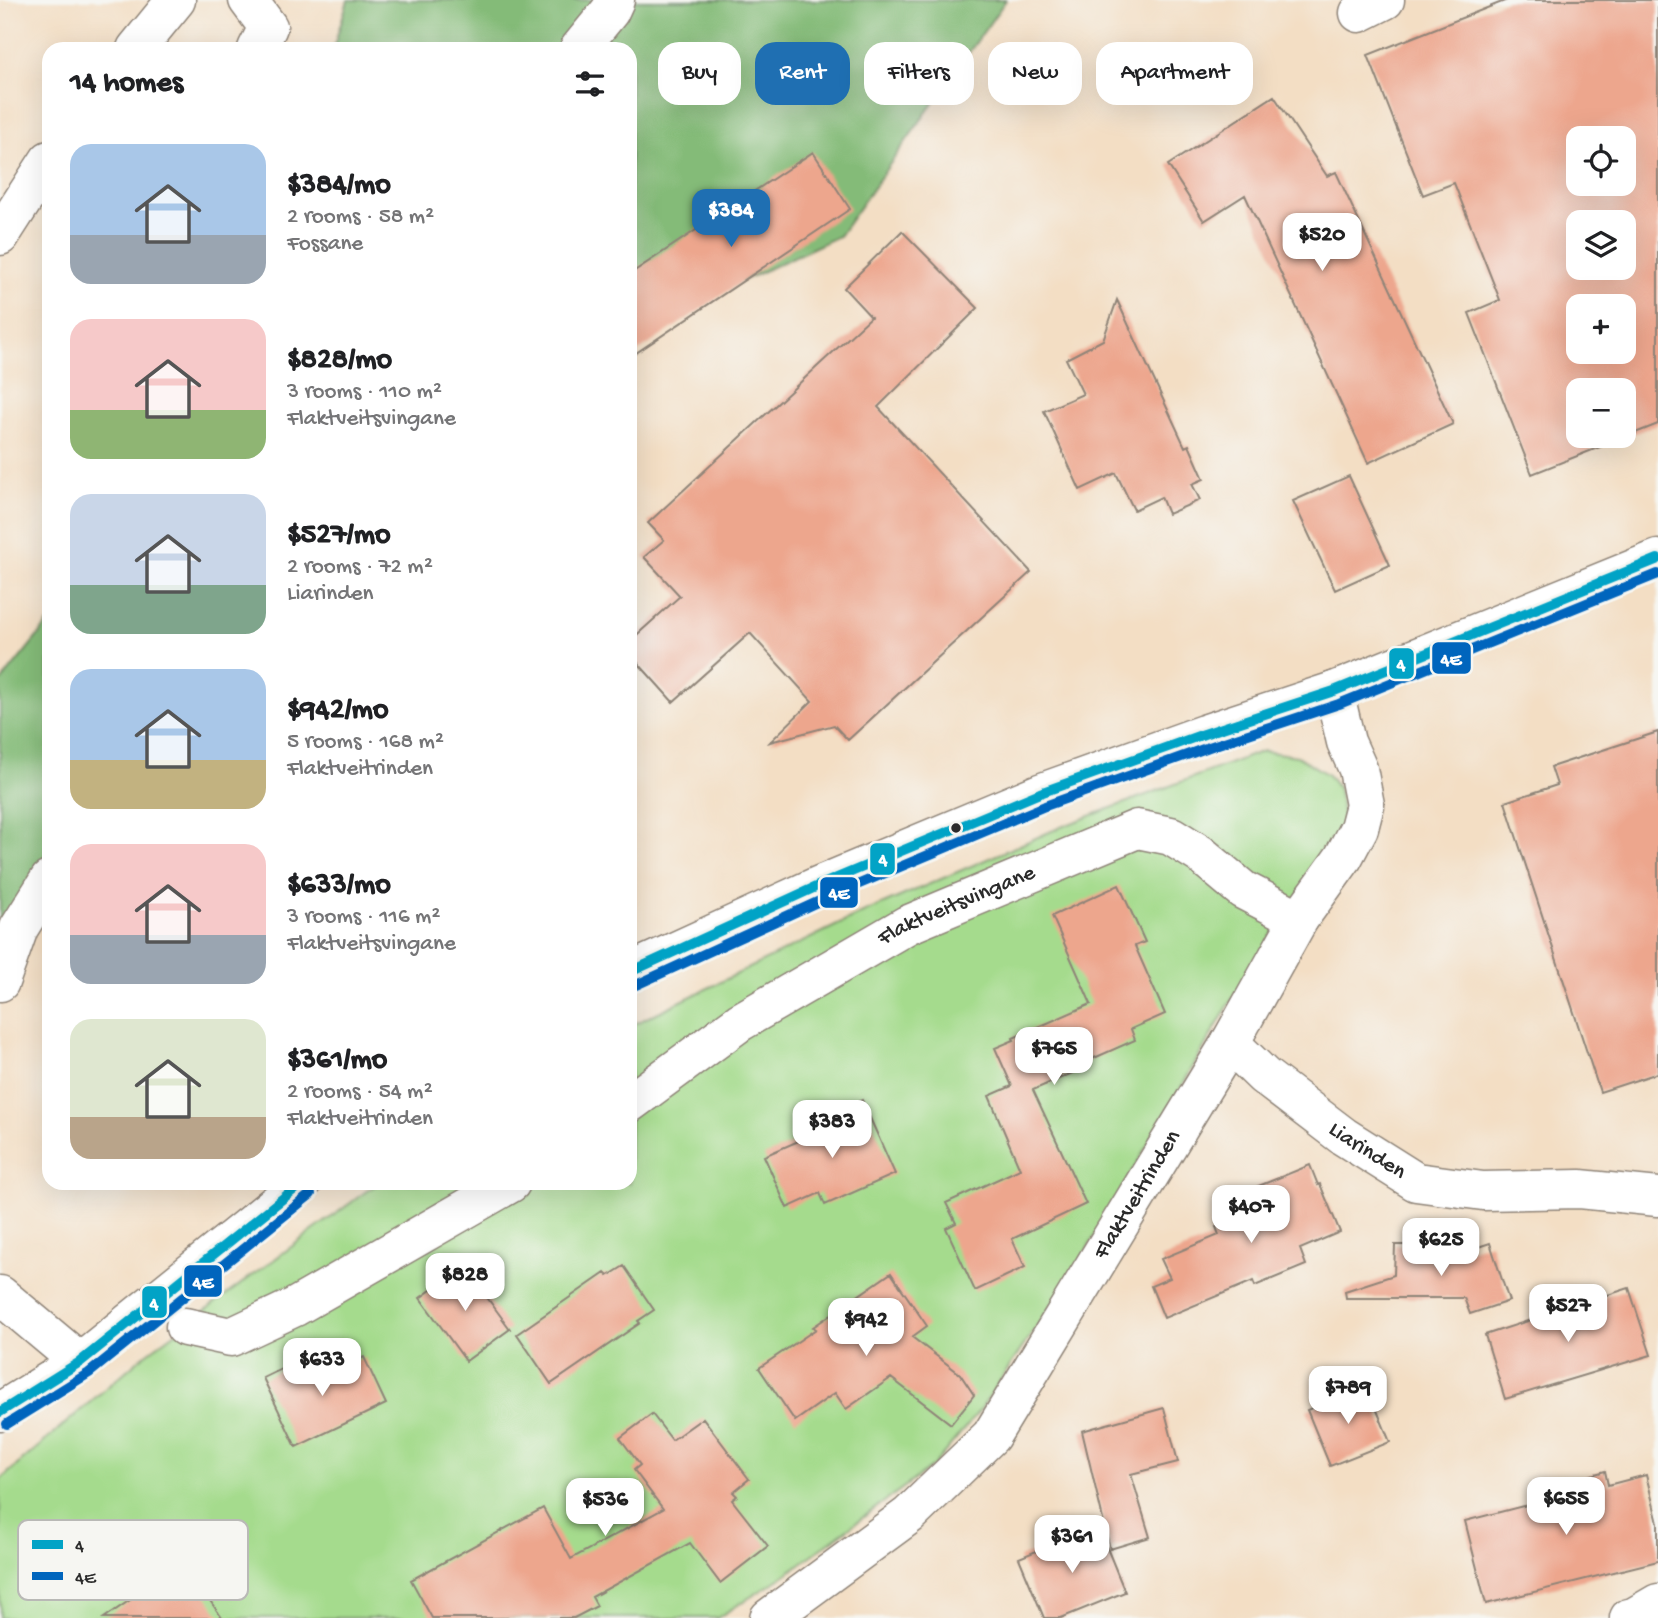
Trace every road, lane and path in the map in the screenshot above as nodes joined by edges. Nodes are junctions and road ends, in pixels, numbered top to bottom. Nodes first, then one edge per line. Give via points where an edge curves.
1 (176, 0) edge
2 (248, 0) edge
3 (615, 0) edge
4 (142, 42) edge
5 (260, 42) edge
6 (585, 42) edge
7 (42, 171) edge
8 (0, 236) edge
9 (1658, 559) edge
10 (1334, 691) junction
11 (42, 891) edge
12 (1299, 919) junction
13 (637, 969) edge
14 (0, 982) edge
15 (1230, 1043) junction
16 (637, 1098) edge
17 (293, 1190) edge
18 (499, 1190) edge
19 (1658, 1197) edge
20 (0, 1295) edge
21 (185, 1327) dead end
22 (80, 1362) junction
23 (0, 1412) edge
24 (1658, 1603) edge
25 (769, 1618) edge
26 (1629, 1618) edge

1 - 4 street
2 - 5 street via 268,27
3 - 6 street
7 - 8 street
9 - 10 street
10 - 12 street, Flaktveitrinden via 1365,805 1343,858
10 - 13 street via 1040,793 820,885
11 - 14 street via 19,928
12 - 15 street, Flaktveitrinden
12 - 16 street, Flaktveitsvingane via 1243,890 1171,836 1137,829 907,925 740,1022
15 - 19 street, Liarinden via 1264,1076 1343,1136 1416,1182 1483,1191 1580,1189
15 - 25 street, Flaktveitrinden via 991,1436 909,1515
17 - 22 street
18 - 21 street via 295,1307 232,1337
20 - 22 street
22 - 23 street
24 - 26 street

